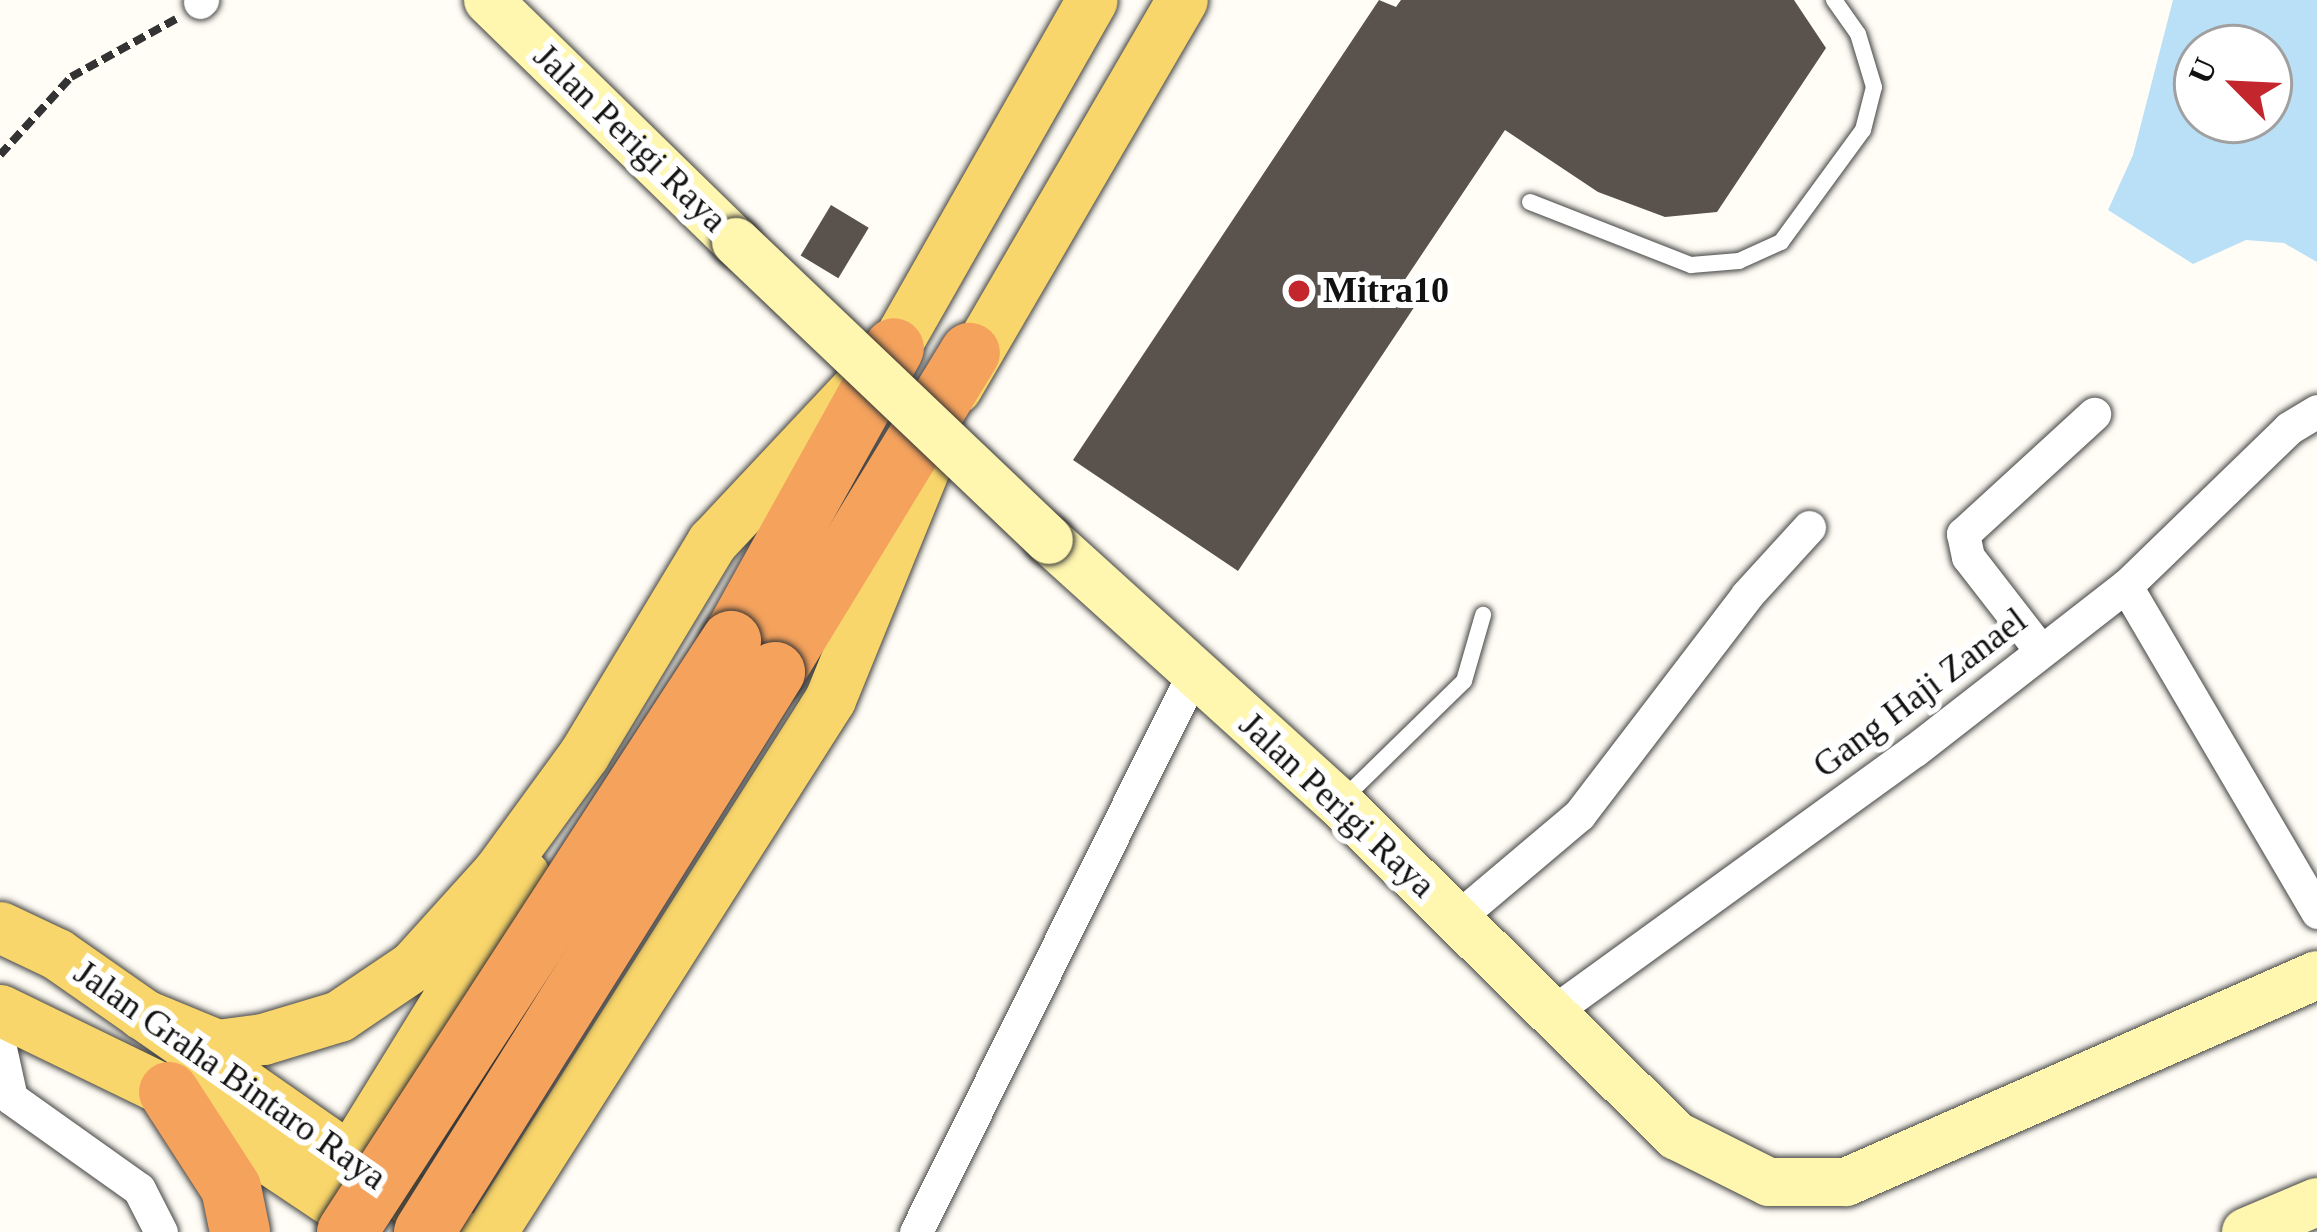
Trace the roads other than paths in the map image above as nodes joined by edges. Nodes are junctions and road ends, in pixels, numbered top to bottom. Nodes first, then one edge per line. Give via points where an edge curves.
1 (488, 0) edge
2 (1092, 0) edge
3 (1182, 0) edge
4 (1834, 0) edge
5 (1530, 202) dead end
6 (894, 348) junction
7 (970, 353) junction
8 (2317, 411) edge
9 (2094, 414) dead end
10 (1809, 527) dead end
11 (2126, 586) junction
12 (1483, 615) dead end
13 (2041, 651) junction
14 (753, 657) junction
15 (1194, 672) junction
16 (584, 754) junction
17 (1338, 802) junction
18 (2317, 912) edge
19 (1457, 918) junction
20 (0, 927) edge
21 (2317, 975) edge
22 (0, 1010) edge
23 (142, 1014) junction
24 (1550, 1014) junction
25 (0, 1048) edge
26 (170, 1092) junction
27 (341, 1195) edge
28 (2317, 1202) edge
29 (161, 1232) edge
30 (240, 1232) edge
31 (377, 1232) edge
32 (424, 1232) edge
33 (454, 1232) edge
34 (490, 1232) edge
35 (916, 1232) edge
36 (2246, 1232) edge

1 - 15 street, Jalan Perigi Raya, bridge
2 - 6 main road
3 - 7 main road
4 - 5 lane via 1858,34 1874,86 1863,130 1781,242 1739,261 1691,265
6 - 14 highway
6 - 16 main road via 712,542
7 - 14 highway
7 - 34 main road via 830,699
8 - 11 street, Gang Haji Zanael via 2289,428
9 - 13 street via 1963,534 1968,557
10 - 19 street via 1579,814
11 - 13 street, Gang Haji Zanael
11 - 18 street
12 - 17 lane via 1464,681
13 - 24 street, Gang Haji Zanael
14 - 27 highway, bridge
14 - 32 highway, bridge
15 - 17 street, Jalan Perigi Raya
15 - 35 street
16 - 23 main road via 498,872 413,966 339,1016 217,1045
16 - 27 main road via 517,890
17 - 19 street, Jalan Perigi Raya
19 - 24 street, Jalan Perigi Raya
20 - 23 main road, Jalan Graha Bintaro Raya via 57,954
21 - 24 street, Jalan Perigi Raya via 1846,1182 1805,1188 1749,1174 1677,1136
22 - 26 main road, Jalan Graha Bintaro Raya
23 - 27 main road, Jalan Graha Bintaro Raya
25 - 29 street via 11,1098 139,1189
26 - 27 main road, Jalan Graha Bintaro Raya
26 - 30 highway via 231,1188
27 - 31 main road, Jalan Graha Bintaro Raya
27 - 33 main road, Jalan Graha Bintaro Raya
28 - 36 street

